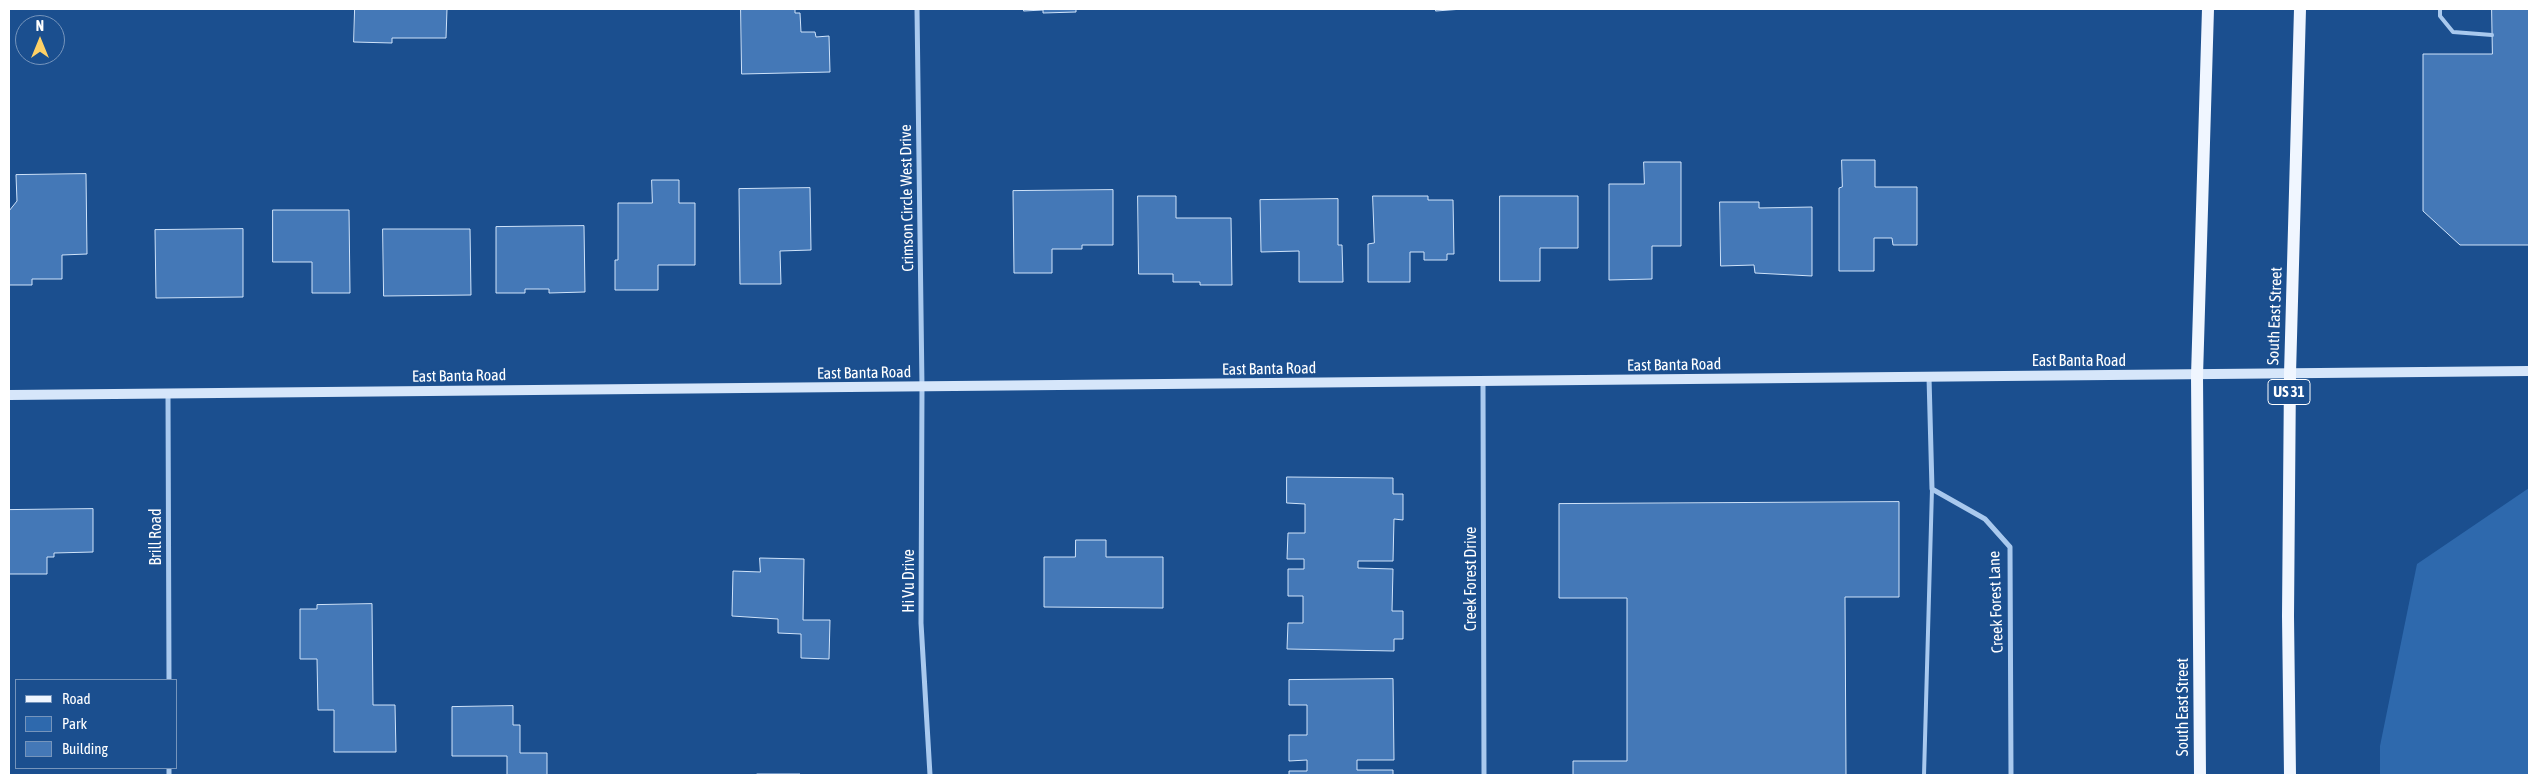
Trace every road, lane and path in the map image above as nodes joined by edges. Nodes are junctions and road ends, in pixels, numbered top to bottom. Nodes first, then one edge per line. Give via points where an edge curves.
1 (918, 9) edge
2 (2208, 9) edge
3 (2300, 9) edge
4 (2440, 9) edge
5 (2492, 35) dead end
6 (2529, 371) edge
7 (2290, 374) junction
8 (2197, 376) junction
9 (1929, 377) junction
10 (1483, 382) junction
11 (922, 387) junction
12 (9, 394) edge
13 (168, 394) junction
14 (1932, 489) junction
15 (169, 679) edge
16 (930, 775) edge
17 (1484, 775) edge
18 (1924, 775) edge
19 (2011, 775) edge
20 (2200, 775) edge
21 (2290, 775) edge

1 - 11 street, Crimson Circle West Drive
2 - 8 main road, South East Street
3 - 7 main road, South East Street / US 31
4 - 5 lane via 2440,16 2453,32
6 - 7 street, East Banta Road
7 - 8 street, East Banta Road
7 - 21 main road, South East Street / US 31
8 - 9 street, East Banta Road
8 - 20 main road, South East Street
9 - 10 street, East Banta Road
9 - 14 street
10 - 11 street, East Banta Road
10 - 17 street, Creek Forest Drive
11 - 13 street, East Banta Road
11 - 16 street, Hi Vu Drive via 921,624
12 - 13 street, East Banta Road
13 - 15 street, Brill Road
14 - 18 lane
14 - 19 street, Creek Forest Lane via 1985,519 2010,547

